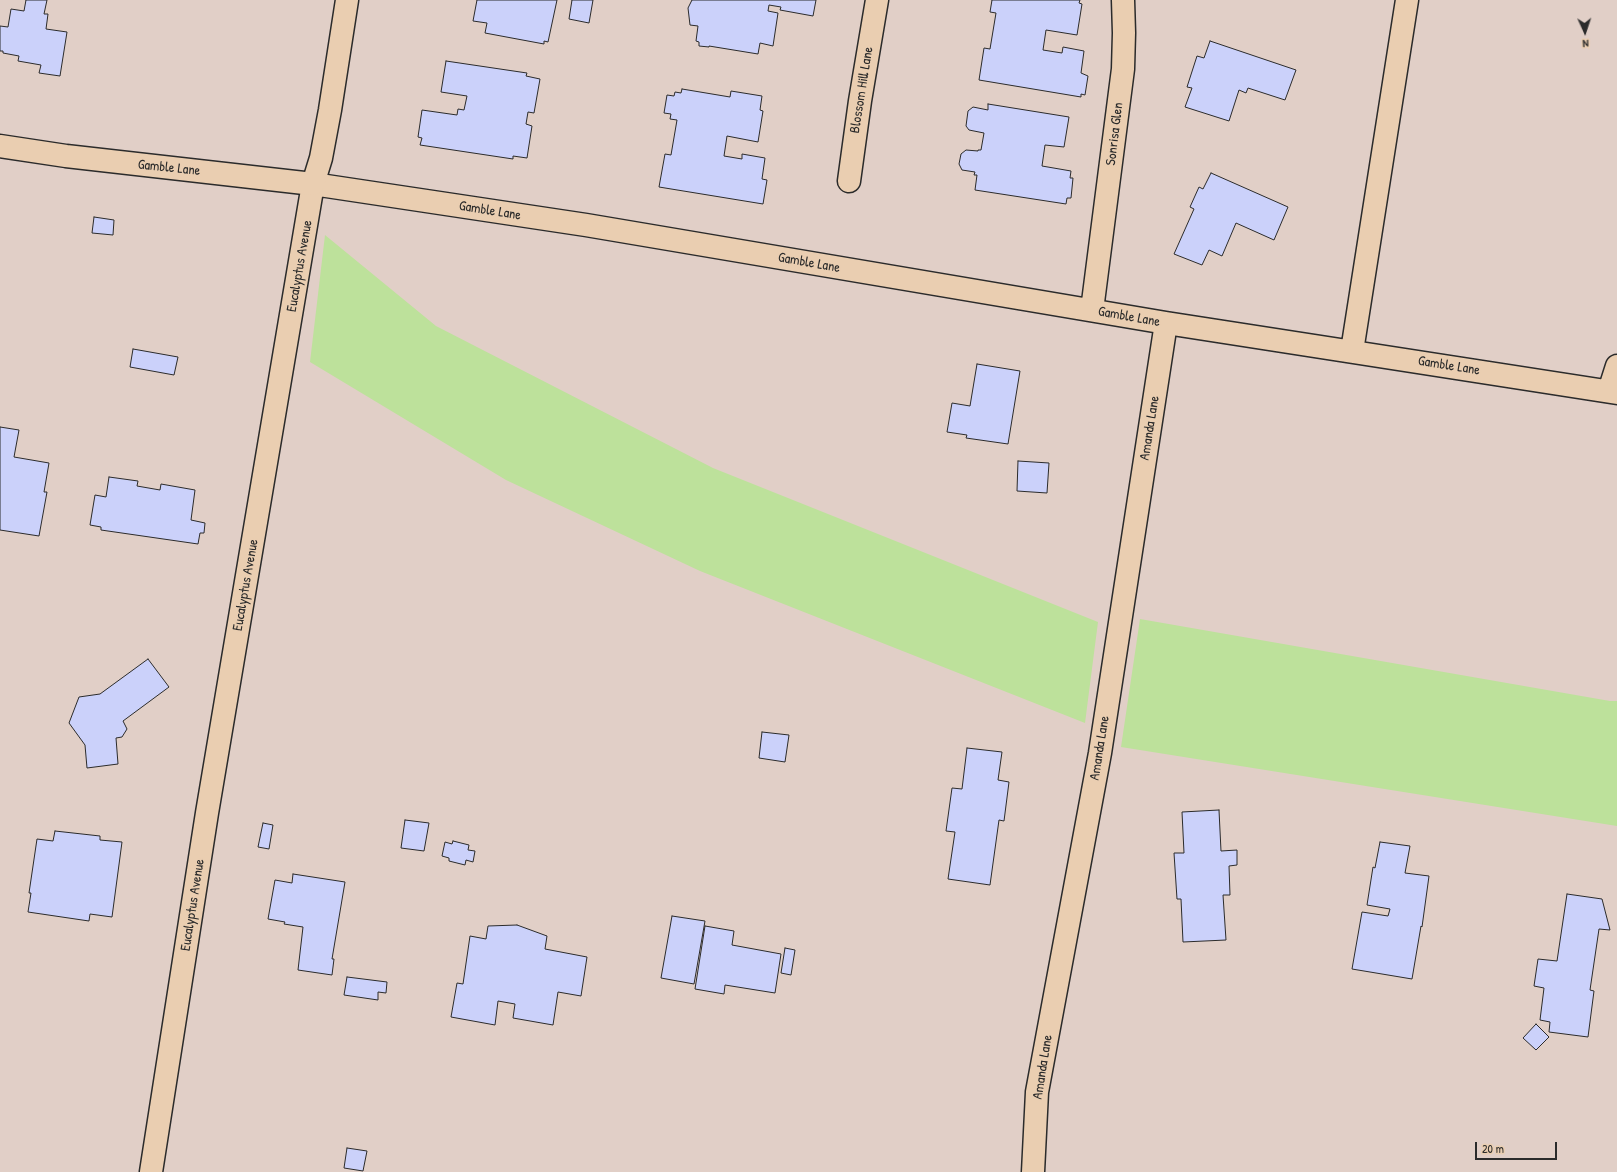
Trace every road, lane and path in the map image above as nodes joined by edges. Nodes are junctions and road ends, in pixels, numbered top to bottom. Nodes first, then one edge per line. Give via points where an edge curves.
1 (347, 0) edge
2 (877, 0) edge
3 (1123, 0) edge
4 (1407, 0) edge
5 (0, 146) edge
6 (849, 181) dead end
7 (313, 184) junction
8 (1092, 310) junction
9 (1166, 323) junction
10 (1352, 351) junction
11 (1617, 366) edge
12 (1613, 392) edge
13 (150, 1172) edge
14 (1033, 1172) edge

1 - 7 street, Eucalyptus Avenue via 330,110
2 - 6 street, Blossom Hill Lane
3 - 8 street, Sonrisa Glen via 1123,69
4 - 10 street
5 - 7 street, Gamble Lane
7 - 8 street, Gamble Lane via 586,225
7 - 13 street, Eucalyptus Avenue
8 - 9 street, Gamble Lane
9 - 10 street, Gamble Lane
9 - 14 street, Amanda Lane via 1100,753 1037,1092
10 - 12 street, Gamble Lane
11 - 12 street

